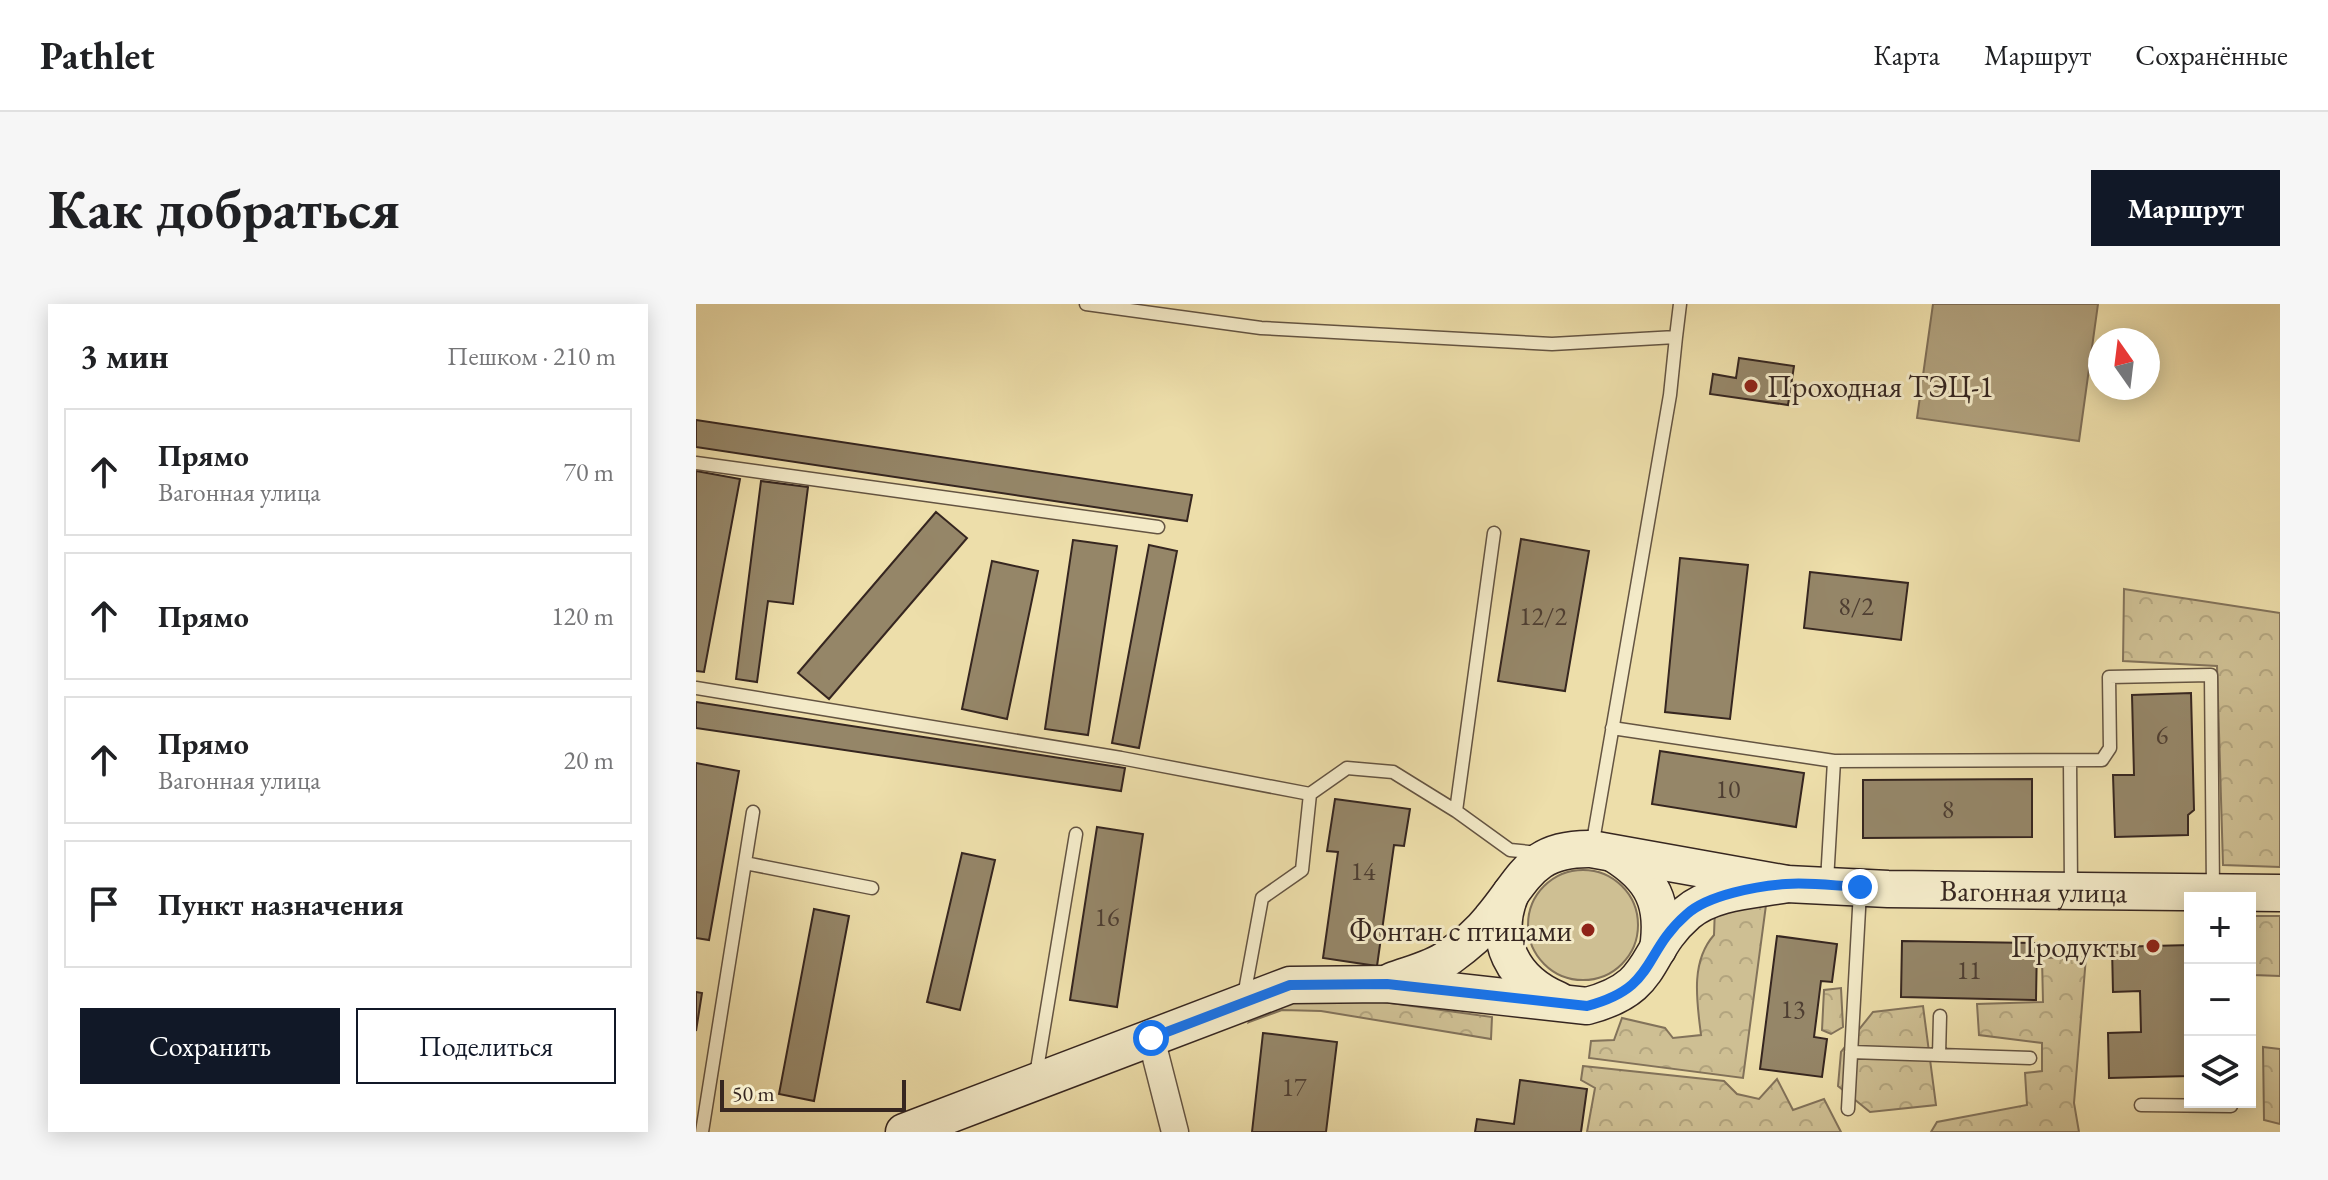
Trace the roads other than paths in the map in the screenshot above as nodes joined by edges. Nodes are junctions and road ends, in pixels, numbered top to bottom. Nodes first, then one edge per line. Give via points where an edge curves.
1 (1086, 304) edge
2 (1680, 304) edge
3 (1676, 337) junction
4 (696, 463) edge
5 (1158, 527) dead end
6 (1494, 533) dead end
7 (696, 688) edge
8 (1612, 728) junction
9 (1834, 761) junction
10 (2070, 761) junction
11 (1310, 794) junction
12 (1456, 811) junction
13 (753, 812) dead end
14 (1076, 834) dead end
15 (1602, 851) junction
16 (1550, 854) junction
17 (745, 863) junction
18 (1516, 884) junction
19 (1787, 884) junction
20 (1843, 887) junction
21 (872, 888) dead end
22 (2071, 891) junction
23 (2230, 892) edge
24 (2184, 893) edge
25 (2256, 893) edge
26 (2280, 893) edge
27 (1658, 949) junction
28 (1387, 984) junction
29 (1563, 1002) junction
30 (1243, 1003) junction
31 (1940, 1016) dead end
32 (1151, 1038) junction
33 (1851, 1052) junction
34 (1939, 1055) junction
35 (2030, 1058) dead end
36 (1034, 1082) junction
37 (2141, 1105) dead end
38 (2184, 1105) edge
39 (1848, 1109) dead end
40 (702, 1132) edge
41 (904, 1132) edge
42 (1175, 1132) edge

1 - 3 lane via 1261,328 1552,344
2 - 3 lane
3 - 8 lane
4 - 5 lane
6 - 12 lane
7 - 11 lane
8 - 9 lane
8 - 15 lane
9 - 10 lane
9 - 20 lane
10 - 22 lane
10 - 23 lane via 2102,760 2110,748 2109,677 2211,675
11 - 12 lane via 1347,768 1393,772
11 - 30 lane via 1302,870 1262,898
12 - 16 lane via 1510,850
13 - 17 lane
14 - 36 lane
15 - 16 street via 1571,848
15 - 19 street
15 - 27 street via 1632,865 1648,882 1658,903
16 - 18 street
17 - 21 lane
17 - 40 lane
18 - 28 street via 1491,920 1447,960
18 - 29 street via 1503,931 1509,955 1540,993
19 - 20 street, Вагонная улица
19 - 27 street via 1713,898 1688,912
20 - 22 street, Вагонная улица
20 - 33 lane
22 - 24 street, Вагонная улица
25 - 26 street, Вагонная улица
27 - 29 street via 1630,989 1587,1006
28 - 29 street
28 - 30 street via 1290,985
30 - 32 street
31 - 34 lane
32 - 36 street
32 - 42 street
33 - 34 lane
33 - 39 lane
34 - 35 lane
36 - 41 street
37 - 38 lane

